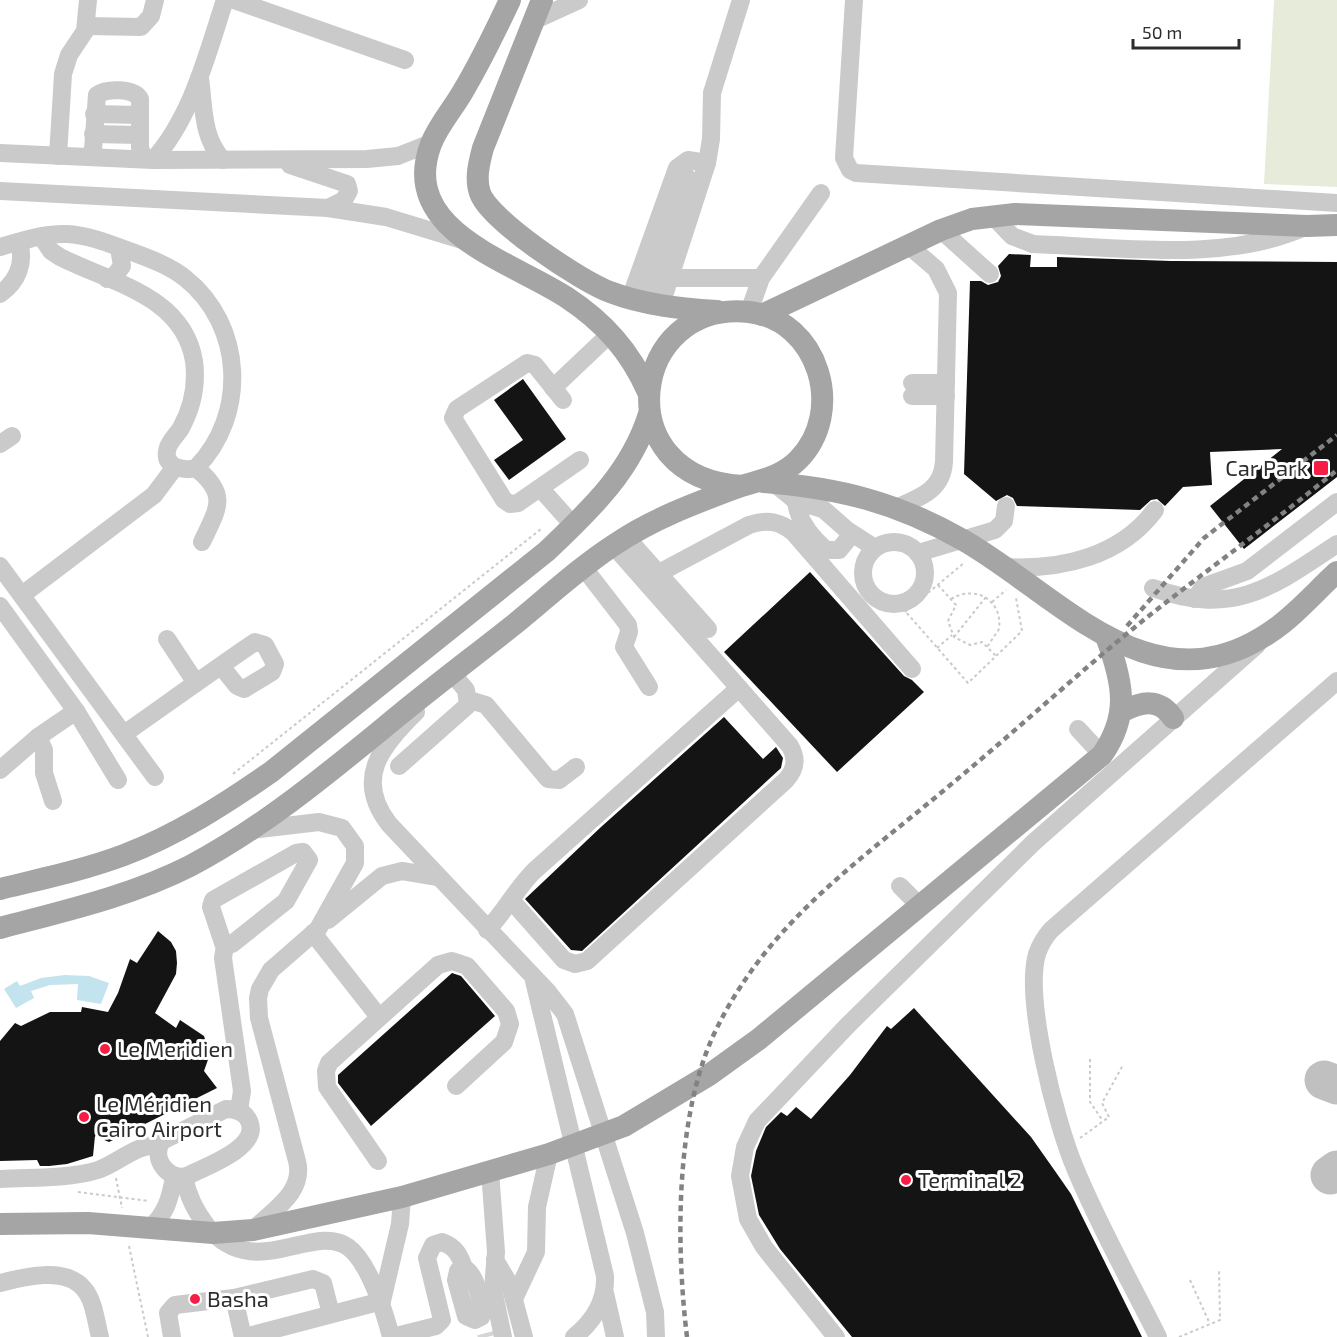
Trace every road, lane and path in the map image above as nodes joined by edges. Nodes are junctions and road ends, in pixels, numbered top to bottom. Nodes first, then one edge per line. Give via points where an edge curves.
1 (88, 0) edge
2 (155, 0) edge
3 (225, 0) edge
4 (234, 0) edge
5 (510, 0) edge
6 (542, 0) edge
7 (579, 0) edge
8 (741, 0) edge
9 (854, 0) edge
10 (533, 21) junction
11 (87, 26) junction
12 (405, 60) dead end
13 (200, 76) junction
14 (93, 134) junction
15 (140, 135) junction
16 (431, 143) junction
17 (0, 153) edge
18 (58, 156) junction
19 (88, 157) junction
20 (148, 160) junction
21 (223, 160) junction
22 (281, 160) junction
23 (699, 162) junction
24 (0, 191) edge
25 (821, 193) dead end
26 (1337, 203) edge
27 (328, 208) junction
28 (1337, 225) edge
29 (941, 230) junction
30 (41, 236) junction
31 (19, 242) junction
32 (469, 242) junction
33 (908, 245) junction
34 (0, 247) edge
35 (119, 248) junction
36 (990, 274) dead end
37 (669, 278) junction
38 (107, 279) junction
39 (761, 279) junction
40 (0, 294) edge
41 (646, 302) junction
42 (725, 312) junction
43 (756, 314) junction
44 (611, 333) junction
45 (912, 389) dead end
46 (946, 390) junction
47 (649, 403) junction
48 (580, 460) dead end
49 (175, 467) junction
50 (196, 468) junction
51 (759, 483) junction
52 (540, 488) junction
53 (796, 501) junction
54 (1337, 502) edge
55 (1006, 506) dead end
56 (898, 507) junction
57 (1155, 510) dead end
58 (568, 519) junction
59 (852, 534) junction
60 (620, 541) junction
61 (202, 543) dead end
62 (1337, 544) edge
63 (875, 548) junction
64 (966, 551) junction
65 (918, 553) junction
66 (0, 566) edge
67 (584, 568) junction
68 (1337, 572) edge
69 (659, 573) junction
70 (1007, 577) junction
71 (938, 585) junction
72 (1153, 588) dead end
73 (1016, 592) dead end
74 (22, 595) junction
75 (986, 597) junction
76 (1195, 599) junction
77 (951, 600) junction
78 (992, 602) junction
79 (0, 606) edge
80 (902, 608) junction
81 (708, 629) dead end
82 (1270, 633) junction
83 (953, 636) junction
84 (166, 639) dead end
85 (1107, 639) junction
86 (987, 647) junction
87 (937, 648) junction
88 (996, 656) junction
89 (221, 666) dead end
90 (912, 669) dead end
91 (451, 672) junction
92 (1337, 681) edge
93 (196, 683) junction
94 (649, 687) dead end
95 (739, 688) junction
96 (429, 691) junction
97 (470, 700) junction
98 (76, 711) junction
99 (1121, 712) junction
100 (1173, 718) junction
101 (1078, 729) dead end
102 (38, 737) junction
103 (127, 738) junction
104 (1102, 755) junction
105 (105, 759) junction
106 (399, 766) dead end
107 (576, 767) dead end
108 (0, 770) edge
109 (233, 774) dead end
110 (155, 777) dead end
111 (118, 780) dead end
112 (53, 801) dead end
113 (251, 830) junction
114 (438, 877) junction
115 (900, 886) dead end
116 (0, 889) edge
117 (511, 900) junction
118 (920, 906) junction
119 (0, 928) edge
120 (487, 930) junction
121 (316, 931) junction
122 (225, 945) junction
123 (534, 979) junction
124 (379, 1017) junction
125 (1090, 1059) dead end
126 (1123, 1065) dead end
127 (456, 1086) dead end
128 (239, 1110) junction
129 (1104, 1121) junction
130 (1076, 1141) dead end
131 (159, 1146) junction
132 (549, 1154) junction
133 (378, 1161) dead end
134 (490, 1171) junction
135 (179, 1177) junction
136 (0, 1179) edge
137 (71, 1191) dead end
138 (402, 1197) junction
139 (168, 1204) junction
140 (0, 1224) edge
141 (149, 1229) junction
142 (253, 1230) junction
143 (213, 1233) junction
144 (495, 1260) junction
145 (1219, 1269) dead end
146 (1190, 1280) dead end
147 (0, 1283) edge
148 (605, 1293) junction
149 (234, 1298) junction
150 (514, 1299) junction
151 (805, 1299) junction
152 (382, 1301) junction
153 (331, 1314) junction
154 (1210, 1324) junction
155 (489, 1330) edge
156 (100, 1337) edge
157 (172, 1337) edge
158 (244, 1337) edge
159 (391, 1337) edge
160 (524, 1337) edge
161 (574, 1337) edge
162 (615, 1337) edge
163 (656, 1337) edge
164 (818, 1337) edge
165 (836, 1337) edge
166 (1158, 1337) edge
167 (1179, 1337) edge

1 - 11 street
2 - 11 street via 151,16 141,27
3 - 13 street
4 - 12 street
5 - 16 main road via 477,68
6 - 10 main road
7 - 10 street
8 - 23 street via 712,93 711,139
9 - 26 street via 844,158 856,173
10 - 41 main road via 483,148 478,174 480,194 498,218 568,269 608,292
11 - 18 street via 65,64
13 - 20 street via 173,134
13 - 21 street via 207,136
14 - 15 street
14 - 15 street via 94,114 140,115
14 - 19 street via 93,150
15 - 20 street via 141,152
16 - 22 street via 383,159
16 - 32 main road via 424,181 427,197 435,211
17 - 18 street
18 - 19 street
19 - 20 street
20 - 21 street
21 - 22 street
22 - 27 street via 347,184 350,191 346,197
23 - 37 street
23 - 41 street
24 - 27 street
25 - 39 street
27 - 32 street via 386,217
28 - 29 main road via 1036,214 972,219
29 - 33 main road
29 - 36 street
30 - 31 street
30 - 35 street via 69,234
30 - 38 street via 60,258
31 - 34 street
31 - 40 street via 20,268
32 - 44 main road via 567,298
33 - 43 main road via 819,291
33 - 46 street via 936,269 948,293
35 - 38 street via 122,266
35 - 50 street via 162,264 186,279 202,295 224,330 232,360 230,406 216,441
37 - 39 street
37 - 41 street
38 - 49 street via 155,301 172,315 187,338 194,363 194,386 185,419 167,451
39 - 43 street
41 - 42 main road
42 - 43 main road
42 - 47 main road via 681,330 664,348 653,369
43 - 51 main road via 789,330 809,351 823,388 819,428 810,446 781,474
44 - 47 main road via 637,366
44 - 52 street via 558,394 536,365 524,364 454,414 454,422 504,500 518,503
45 - 46 street
46 - 56 street via 942,476 926,495
47 - 51 main road via 656,434 682,467 710,482
47 - 58 main road via 643,435 624,471
48 - 52 street
49 - 50 street
49 - 74 street via 154,495
50 - 61 street via 213,482 218,496 216,512
51 - 53 street
51 - 56 main road via 832,489
51 - 60 main road via 665,516
52 - 58 street
53 - 59 street via 823,509
53 - 59 street via 805,527 826,550 839,550
54 - 76 street via 1260,562 1233,578 1203,587
55 - 64 street via 999,527
56 - 64 main road
57 - 70 street via 1135,533 1101,552 1083,560
58 - 109 path
58 - 116 main road via 547,551 290,757 229,801 125,854
59 - 63 street
60 - 67 main road
60 - 69 street
60 - 95 street
62 - 76 street via 1260,591 1217,600
63 - 65 street via 897,542
63 - 80 street via 865,560 864,582 877,600
64 - 65 street
64 - 70 main road
64 - 71 path
65 - 80 street via 925,573 922,587
66 - 74 street
67 - 91 main road
67 - 94 street via 628,625 624,647
68 - 82 main road
69 - 81 street
69 - 90 street via 749,525 777,523 794,533
70 - 78 path
70 - 85 main road
71 - 77 path
71 - 80 path
72 - 76 street
73 - 88 path via 1022,631
74 - 103 street
75 - 77 path via 964,593
75 - 78 path
75 - 83 path
77 - 83 path via 956,605 948,621
78 - 86 path via 999,615 999,629
79 - 98 street
80 - 87 path
82 - 85 main road via 1240,647 1194,659 1147,654
82 - 100 street
83 - 86 path via 964,644 982,642
83 - 87 path
84 - 93 street
85 - 99 main road via 1119,678
86 - 88 path
87 - 88 path via 968,683
89 - 93 street
91 - 96 main road
91 - 97 street
92 - 166 street via 1051,930 1037,953 1034,980 1039,1024 1068,1150
93 - 103 street
95 - 117 street via 534,871
95 - 117 street via 793,752 793,770 777,788 587,961 575,964 564,960
96 - 113 main road
96 - 114 street via 380,753 372,786 380,812
97 - 106 street via 465,709
97 - 107 street via 486,705 548,779 559,780
98 - 102 street
98 - 105 street
99 - 100 main road via 1151,702
99 - 104 main road via 1112,741
100 - 151 street via 1024,851 757,1121 742,1162 743,1205 754,1232
101 - 104 street
102 - 108 street
102 - 112 street
103 - 105 street
103 - 110 street
104 - 118 main road
105 - 111 street
113 - 119 main road via 188,867 156,880 106,899
113 - 121 street via 319,822 333,824 349,834 355,846 355,863
114 - 120 street
114 - 121 street via 402,871 382,876
115 - 118 street
117 - 120 street
118 - 132 main road via 759,1039 709,1074 624,1126
120 - 123 street
121 - 124 street
121 - 142 street via 271,970 260,988 259,1018 299,1169 294,1190
122 - 122 street via 232,944 286,902 308,864 307,854 296,853 213,900
122 - 128 street via 223,958 242,1091
123 - 148 street via 598,1242
123 - 163 street via 565,1014 652,1296
124 - 127 street via 438,965 453,961 467,966 506,1011 510,1024 504,1042
124 - 133 street via 334,1056 326,1078 331,1094
125 - 129 path via 1090,1102
126 - 129 path via 1102,1103 1109,1117
128 - 131 street via 221,1111 166,1138
128 - 135 street via 251,1126 246,1144
129 - 130 path
131 - 135 street via 160,1159
131 - 136 street via 146,1147 88,1173
132 - 134 main road
132 - 150 street via 537,1207 536,1252
134 - 138 main road
134 - 144 street
135 - 139 street
135 - 143 street via 192,1205
137 - 139 path
138 - 142 main road
138 - 152 street via 400,1224
139 - 141 street
140 - 141 main road via 70,1222
141 - 143 main road
142 - 143 main road
143 - 152 street via 230,1246 249,1252 341,1243 356,1255
144 - 150 street via 506,1275
144 - 155 street
145 - 154 path via 1220,1320
146 - 154 path
147 - 156 street via 40,1276 77,1282 90,1298
148 - 161 street via 599,1309
148 - 162 street
149 - 153 street via 316,1279 322,1283
149 - 157 street via 175,1305 168,1314
149 - 158 street
150 - 160 street
151 - 164 street
151 - 165 street
152 - 153 street
152 - 159 street
153 - 158 street
154 - 167 path
155 - 159 street via 472,1275 464,1268 459,1254 447,1244 437,1243 429,1249 428,1264 442,1315 436,1326

